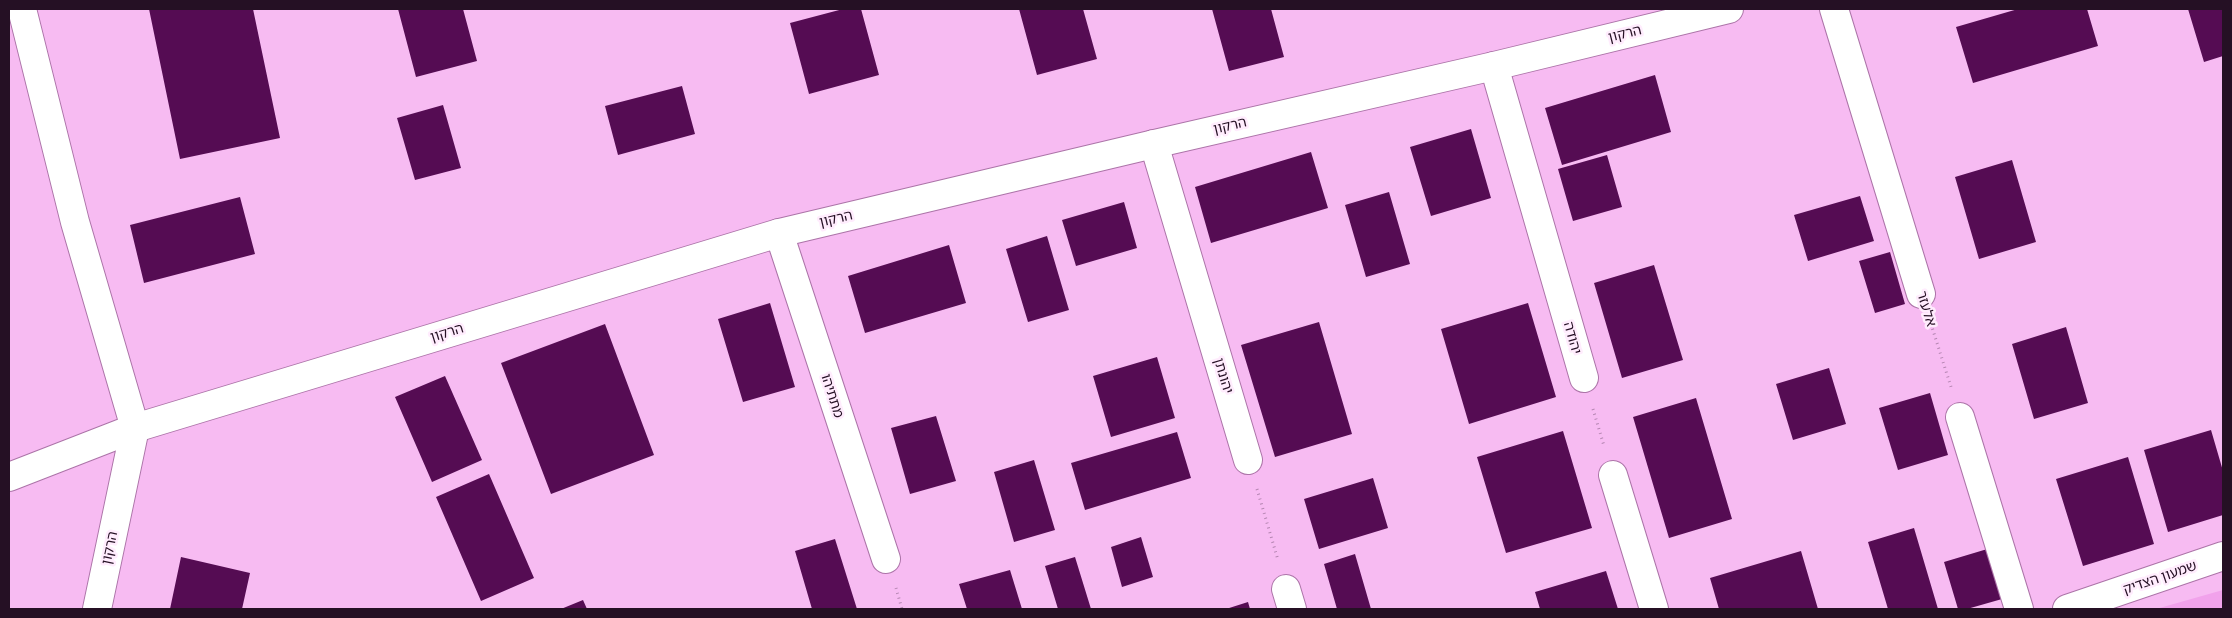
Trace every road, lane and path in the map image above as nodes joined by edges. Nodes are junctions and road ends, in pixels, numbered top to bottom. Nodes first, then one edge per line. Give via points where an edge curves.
1 (22, 9) edge
2 (1729, 9) edge
3 (1834, 9) edge
4 (1494, 66) junction
5 (1154, 144) junction
6 (779, 233) junction
7 (1922, 294) joint
8 (1584, 378) joint
9 (1960, 417) joint
10 (135, 428) junction
11 (1248, 460) joint
12 (1613, 475) joint
13 (9, 477) edge
14 (2223, 556) edge
15 (886, 559) dead end
16 (1289, 599) edge
17 (98, 609) edge
18 (1654, 609) edge
19 (2019, 609) edge
20 (2068, 609) edge

1 - 10 street via 75,222
2 - 4 street, הרקון
3 - 7 street, אלעזר
4 - 5 street, הרקון
4 - 8 street, יהודה
5 - 6 street, הרקון
5 - 11 street, יהונתן
6 - 10 street, הרקון
6 - 15 street, מתתיהו
7 - 9 path, אלעזר
8 - 12 path
9 - 19 street
10 - 13 street
10 - 17 street, הרקון
11 - 16 path
12 - 18 street
14 - 20 street, שמעון הצדיק

